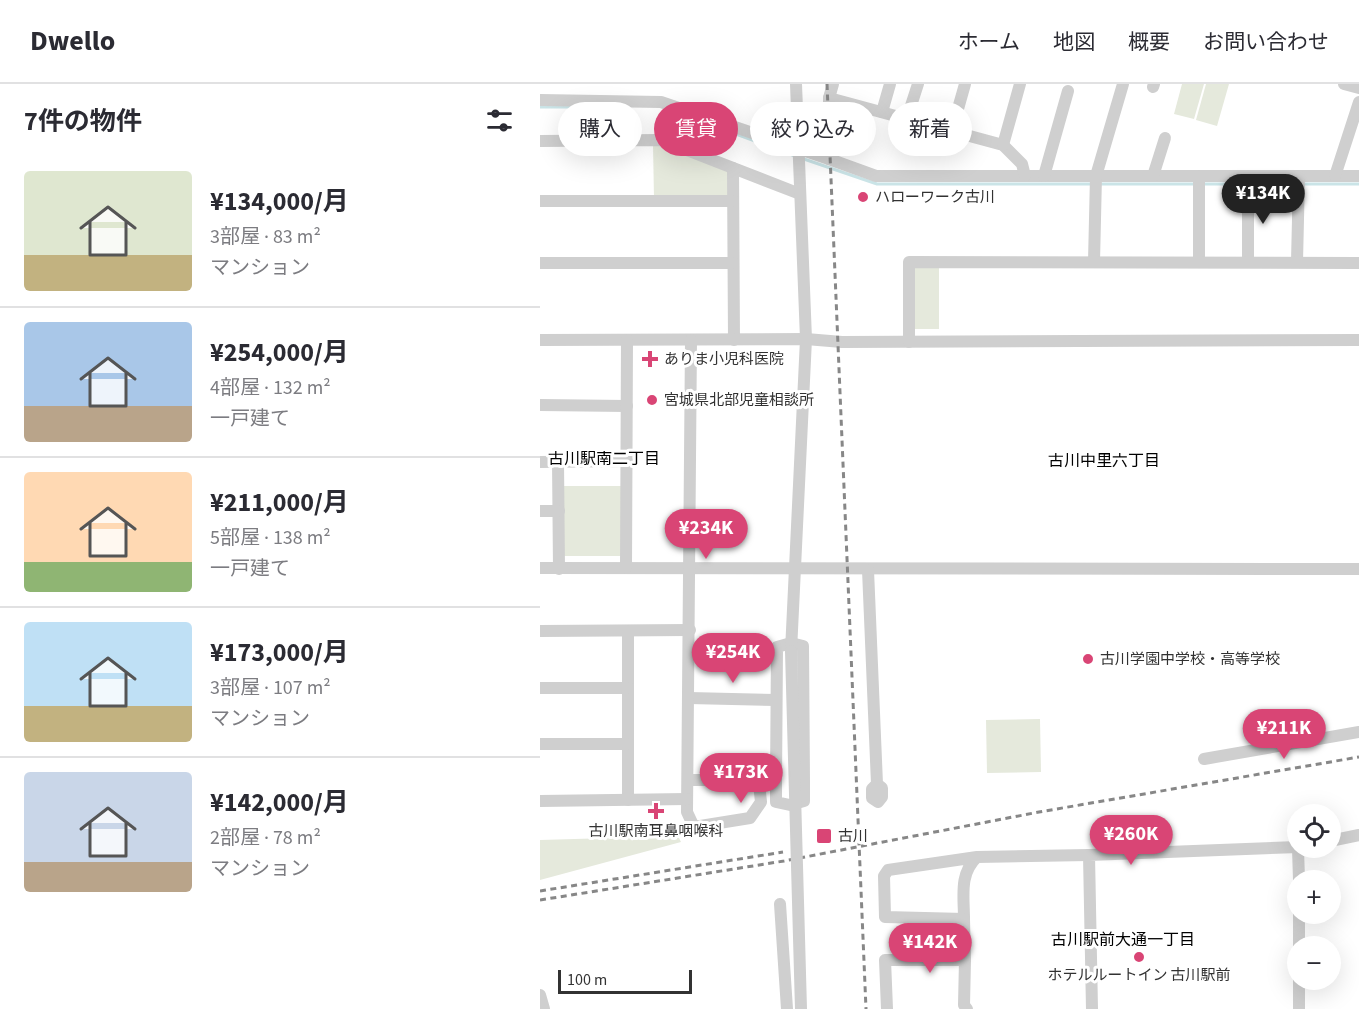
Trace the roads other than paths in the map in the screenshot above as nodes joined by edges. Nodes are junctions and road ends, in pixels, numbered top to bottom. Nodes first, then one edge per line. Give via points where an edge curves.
1 (833, 84) edge
2 (890, 84) edge
3 (918, 84) edge
4 (965, 84) edge
5 (1020, 84) edge
6 (1123, 84) edge
7 (1344, 84) edge
8 (793, 85) edge
9 (1359, 88) edge
10 (1068, 91) dead end
11 (829, 98) junction
12 (540, 100) edge
13 (794, 102) edge
14 (912, 102) edge
15 (960, 102) edge
16 (1359, 102) edge
17 (882, 112) junction
18 (888, 113) edge
19 (750, 135) edge
20 (972, 136) edge
21 (1165, 138) dead end
22 (540, 141) edge
23 (1003, 145) junction
24 (799, 156) edge
25 (811, 156) edge
26 (830, 159) junction
27 (733, 168) junction
28 (1025, 176) junction
29 (1044, 176) junction
30 (1153, 176) junction
31 (1335, 176) junction
32 (1359, 176) edge
33 (1096, 181) junction
34 (1199, 182) junction
35 (1248, 182) junction
36 (1299, 182) junction
37 (800, 194) junction
38 (540, 201) edge
39 (733, 201) junction
40 (1094, 262) junction
41 (1199, 262) junction
42 (1248, 262) junction
43 (1297, 262) junction
44 (540, 263) edge
45 (733, 263) junction
46 (1359, 263) edge
47 (734, 339) junction
48 (806, 339) junction
49 (540, 340) edge
50 (627, 340) junction
51 (691, 340) junction
52 (1359, 340) edge
53 (909, 342) junction
54 (540, 405) edge
55 (627, 406) junction
56 (558, 461) junction
57 (627, 461) junction
58 (540, 462) edge
59 (540, 511) edge
60 (559, 511) junction
61 (540, 568) edge
62 (626, 568) junction
63 (690, 568) junction
64 (559, 569) junction
65 (1359, 569) edge
66 (796, 570) junction
67 (868, 570) junction
68 (690, 630) junction
69 (540, 631) edge
70 (628, 631) junction
71 (791, 647) junction
72 (540, 688) edge
73 (628, 688) junction
74 (689, 698) junction
75 (776, 700) junction
76 (1359, 732) edge
77 (540, 744) edge
78 (628, 744) junction
79 (1204, 759) dead end
80 (688, 780) junction
81 (877, 784) dead end
82 (687, 799) junction
83 (628, 800) junction
84 (540, 801) edge
85 (1359, 835) edge
86 (1341, 839) edge
87 (1287, 847) edge
88 (1089, 855) junction
89 (977, 857) junction
90 (780, 904) dead end
91 (964, 919) junction
92 (965, 960) junction
93 (1299, 990) edge
94 (540, 995) edge
95 (544, 1009) edge
96 (787, 1009) edge
97 (801, 1009) edge
98 (887, 1009) edge
99 (967, 1009) edge
100 (1092, 1009) edge
101 (1299, 1009) edge

1 - 11 street
2 - 17 street
3 - 14 street
4 - 15 street
5 - 23 street
6 - 33 street
7 - 9 street
8 - 13 street
10 - 29 street
11 - 17 street
11 - 26 street
12 - 19 street via 662,102
16 - 31 street
17 - 18 street
20 - 23 street
21 - 30 street
22 - 27 street via 661,140
23 - 28 street via 1022,164
24 - 37 street
25 - 26 street
26 - 28 street via 876,176
27 - 37 street
27 - 39 street
28 - 29 street
29 - 33 street
30 - 33 street
30 - 34 street
31 - 32 street
31 - 36 street
33 - 40 street
34 - 35 street
34 - 41 street
35 - 36 street
35 - 42 street
36 - 43 street
37 - 48 street
38 - 39 street
39 - 45 street
40 - 41 street
40 - 53 street via 909,262
41 - 42 street
42 - 43 street
43 - 46 street
44 - 45 street
45 - 47 street
47 - 48 street
47 - 51 street
48 - 53 street
48 - 66 street
49 - 50 street
50 - 51 street
50 - 55 street
51 - 63 street
52 - 53 street
54 - 55 street
55 - 57 street
56 - 57 street
56 - 58 street
56 - 60 street
57 - 62 street
59 - 60 street
60 - 64 street
61 - 64 street
62 - 63 street
62 - 64 street
63 - 66 street
63 - 68 street
65 - 67 street
66 - 67 street
66 - 71 street
67 - 81 street
68 - 70 street
68 - 74 street
69 - 70 street
70 - 73 street
71 - 75 street via 777,647
71 - 75 street via 803,646 804,801 790,806 777,802
71 - 97 street, bridge
72 - 73 street
73 - 78 street
74 - 75 street
74 - 80 street
76 - 79 street
77 - 78 street
78 - 83 street
80 - 82 street
80 - 82 street via 752,780 759,783 761,802 750,818 694,827 687,812
82 - 83 street
83 - 84 street
85 - 86 street
87 - 88 street
88 - 89 street
88 - 100 street
89 - 91 street via 964,875
89 - 91 street via 888,870 884,876 885,917
90 - 96 street
91 - 92 street
92 - 98 street via 885,960
92 - 99 street
93 - 101 street
94 - 95 street

